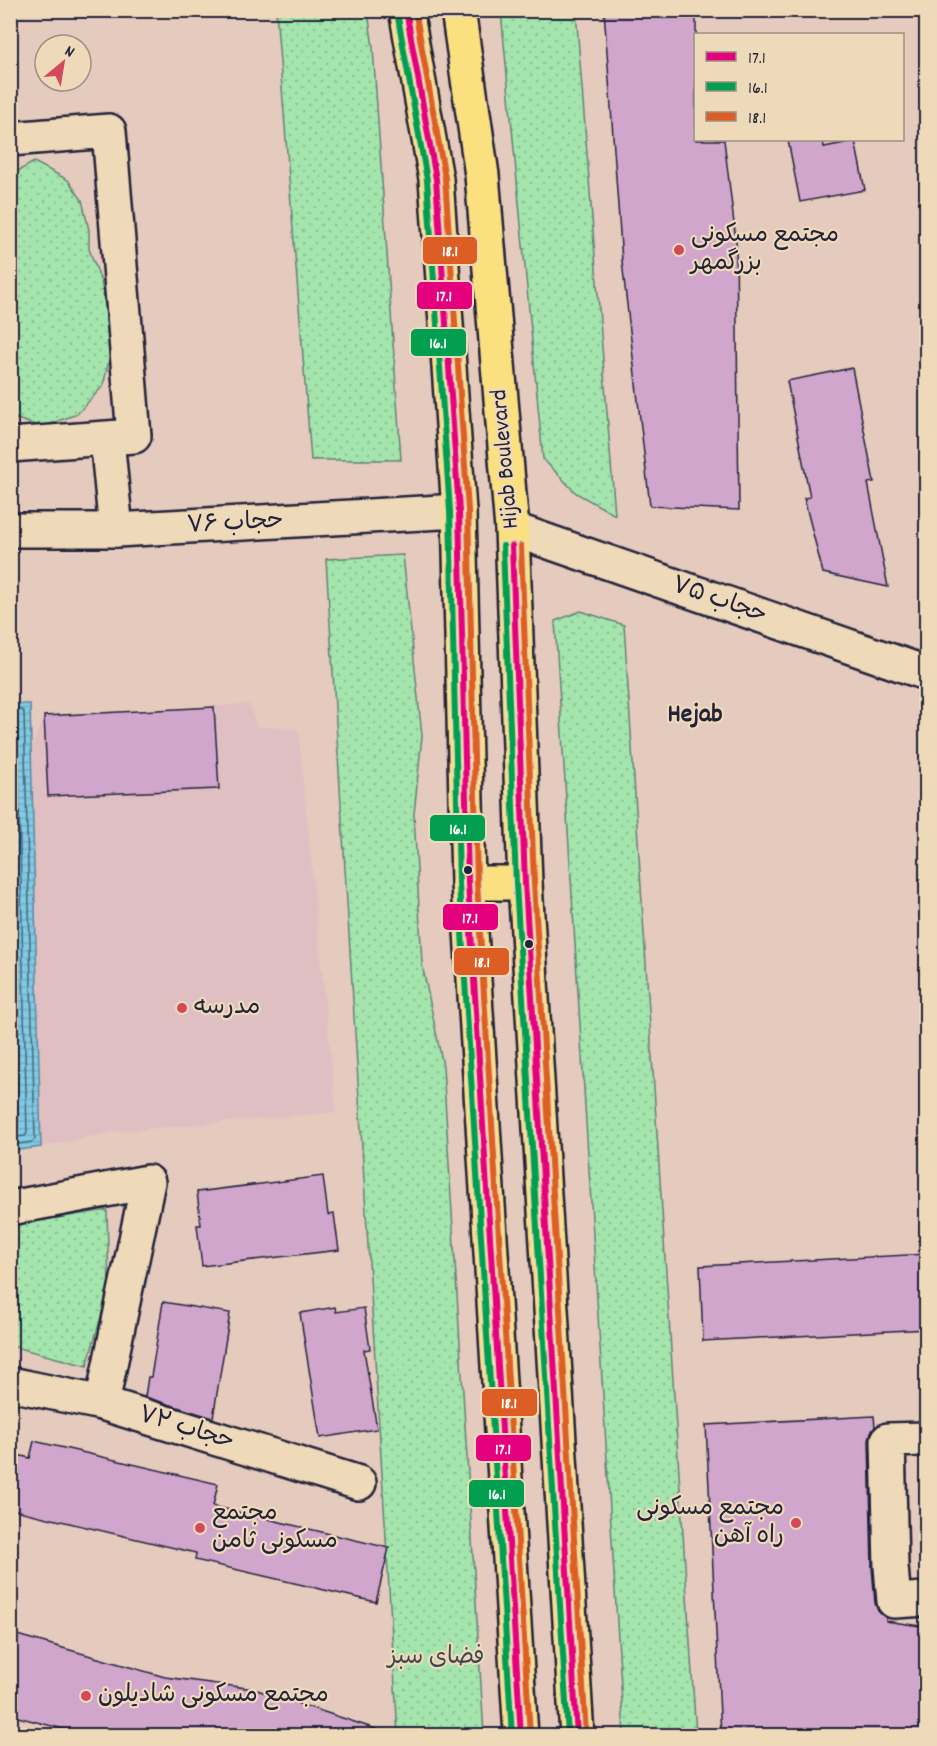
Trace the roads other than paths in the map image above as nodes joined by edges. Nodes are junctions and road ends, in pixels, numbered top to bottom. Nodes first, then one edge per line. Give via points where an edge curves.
1 (406, 10) edge
2 (458, 10) edge
3 (10, 139) edge
4 (107, 439) junction
5 (10, 445) edge
6 (459, 511) junction
7 (512, 529) junction
8 (10, 530) edge
9 (116, 530) junction
10 (927, 673) edge
11 (525, 883) junction
12 (468, 884) junction
13 (10, 1208) edge
14 (10, 1384) edge
15 (102, 1403) junction
16 (927, 1438) edge
17 (359, 1483) dead end
18 (927, 1599) edge
19 (521, 1736) edge
20 (577, 1736) edge

1 - 6 main road, Hijab Boulevard via 436,179
2 - 7 main road, Hijab Boulevard via 482,175
3 - 4 street via 109,132 134,436
4 - 5 street
4 - 9 street
6 - 9 street, حجاب ۷۶
6 - 12 main road, Hijab Boulevard
7 - 10 street, حجاب ۷۵
7 - 11 main road, Hijab Boulevard
8 - 9 street, حجاب ۷۶
11 - 12 main road
11 - 20 main road, Hijab Boulevard
12 - 19 main road, Hijab Boulevard
13 - 15 street via 148,1182
14 - 15 street, حجاب ۷۲
15 - 17 street, حجاب ۷۲
16 - 18 street via 888,1440 894,1601

